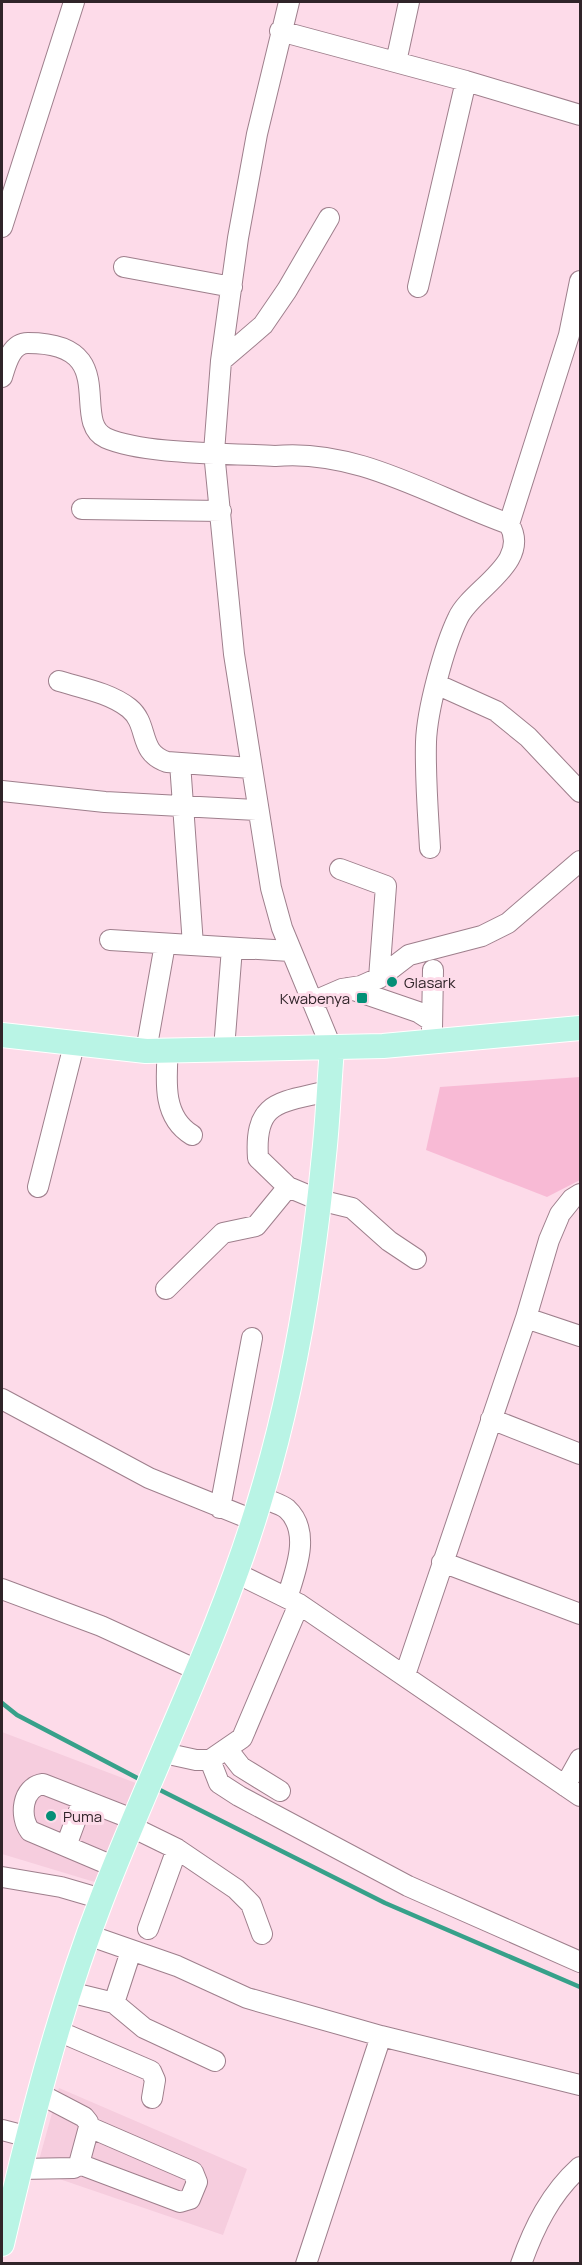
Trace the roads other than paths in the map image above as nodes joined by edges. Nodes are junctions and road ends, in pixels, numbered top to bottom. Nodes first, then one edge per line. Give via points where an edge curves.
1 (74, 2) edge
2 (289, 2) edge
3 (409, 2) edge
4 (280, 31) junction
5 (396, 62) junction
6 (466, 81) junction
7 (580, 115) edge
8 (329, 218) dead end
9 (2, 227) edge
10 (123, 267) dead end
11 (580, 281) edge
12 (232, 287) junction
13 (418, 287) dead end
14 (221, 361) junction
15 (2, 377) edge
16 (214, 452) junction
17 (82, 509) dead end
18 (221, 511) junction
19 (508, 524) junction
20 (59, 681) dead end
21 (436, 684) junction
22 (180, 763) junction
23 (251, 768) junction
24 (2, 791) edge
25 (580, 792) edge
26 (182, 806) junction
27 (258, 810) junction
28 (430, 848) dead end
29 (580, 861) edge
30 (340, 868) dead end
31 (110, 940) dead end
32 (165, 944) junction
33 (193, 945) junction
34 (232, 948) junction
35 (290, 951) junction
36 (433, 970) dead end
37 (379, 978) junction
38 (348, 988) junction
39 (312, 1002) junction
40 (580, 1028) edge
41 (432, 1031) junction
42 (2, 1035) edge
43 (74, 1045) junction
44 (332, 1048) junction
45 (224, 1049) junction
46 (157, 1050) junction
47 (328, 1091) junction
48 (192, 1135) dead end
49 (38, 1187) dead end
50 (288, 1187) junction
51 (580, 1194) edge
52 (319, 1200) junction
53 (416, 1258) dead end
54 (166, 1289) dead end
55 (526, 1318) junction
56 (580, 1336) edge
57 (252, 1338) dead end
58 (2, 1399) edge
59 (491, 1419) junction
60 (580, 1454) edge
61 (261, 1497) junction
62 (220, 1508) junction
63 (253, 1520) junction
64 (442, 1562) junction
65 (236, 1573) junction
66 (2, 1589) edge
67 (293, 1601) junction
68 (580, 1614) edge
69 (197, 1670) junction
70 (405, 1675) junction
71 (227, 1749) junction
72 (162, 1759) junction
73 (580, 1759) edge
74 (210, 1760) junction
75 (280, 1791) dead end
76 (573, 1791) edge
77 (83, 1800) junction
78 (137, 1816) junction
79 (66, 1846) junction
80 (177, 1849) junction
81 (115, 1867) junction
82 (2, 1877) edge
83 (102, 1899) junction
84 (148, 1929) dead end
85 (262, 1934) dead end
86 (88, 1935) junction
87 (131, 1951) junction
88 (580, 1962) edge
89 (69, 1992) junction
90 (114, 2003) junction
91 (58, 2031) junction
92 (381, 2036) junction
93 (215, 2061) dead end
94 (580, 2085) edge
95 (40, 2094) junction
96 (152, 2098) dead end
97 (89, 2127) junction
98 (2, 2130) edge
99 (29, 2137) junction
100 (79, 2164) junction
101 (580, 2167) edge
102 (20, 2169) junction
103 (3, 2232) edge
104 (306, 2264) edge
105 (521, 2264) edge

1 - 9 street
2 - 4 street
3 - 5 street
4 - 5 street
4 - 12 street via 257,134
5 - 6 street
6 - 7 street
6 - 13 street
8 - 14 street via 263,325
10 - 12 street
11 - 19 street via 569,335
12 - 14 street
14 - 16 street
15 - 16 street via 15,348 25,343 59,347 83,361 95,426 104,437 135,447
16 - 18 street
16 - 19 street via 295,454 359,464
17 - 18 street
18 - 23 street via 234,654
19 - 21 street via 514,533 507,560 458,617
20 - 22 street via 114,698 140,720 148,748 156,758
21 - 25 street via 496,711 528,737
21 - 28 street via 426,740
22 - 23 street
22 - 26 street
23 - 27 street
24 - 26 street
26 - 27 street
26 - 33 street
27 - 35 street via 272,888
29 - 37 street via 508,923 482,936 409,955
30 - 37 street via 386,886
31 - 32 street
32 - 33 street
32 - 46 street
33 - 34 street
34 - 35 street
34 - 45 street
35 - 39 street
36 - 41 street
37 - 38 street
38 - 39 street
38 - 41 street via 418,1012
39 - 44 street
40 - 41 main road
41 - 44 main road
42 - 43 main road
43 - 46 main road
43 - 49 street
44 - 45 main road
44 - 47 main road
45 - 46 main road
46 - 48 street via 177,1126
47 - 50 street via 277,1103 264,1116 256,1133 258,1158
47 - 52 main road
50 - 52 street
50 - 54 street via 256,1226 223,1233
51 - 55 street via 560,1214
52 - 53 street via 352,1208 389,1241
52 - 61 main road via 296,1359
55 - 56 street
55 - 59 street
57 - 62 street
58 - 62 street via 148,1478
59 - 60 street
59 - 64 street
61 - 63 main road
61 - 67 street via 287,1509 297,1526 301,1550
62 - 63 street
63 - 65 main road
64 - 68 street
64 - 70 street
65 - 67 street
65 - 69 main road
66 - 69 street via 101,1626
67 - 70 street
67 - 71 street via 242,1738
69 - 72 main road
70 - 76 street
71 - 74 street
71 - 75 street via 241,1767
72 - 74 street
72 - 78 main road
73 - 76 street
74 - 88 street via 219,1783 239,1796 408,1886
77 - 78 street
77 - 79 street
77 - 79 street via 43,1784 29,1791 22,1814 24,1823 30,1831
78 - 80 street
78 - 81 main road
79 - 81 street
80 - 84 street
80 - 85 street via 236,1889 251,1904
81 - 83 main road
82 - 83 street
83 - 86 main road
86 - 87 street
86 - 89 main road
87 - 90 street
87 - 92 street via 177,1966 247,1998
89 - 90 street
89 - 91 main road
90 - 93 street via 144,2028
91 - 95 main road
91 - 96 street via 152,2071
92 - 94 street
92 - 104 street
95 - 97 street via 84,2117
95 - 99 main road
97 - 100 street
97 - 100 street via 193,2172 197,2182 190,2199 180,2202
98 - 99 street
99 - 102 main road
100 - 102 street via 67,2170
101 - 105 street via 561,2184 532,2232
102 - 103 main road

